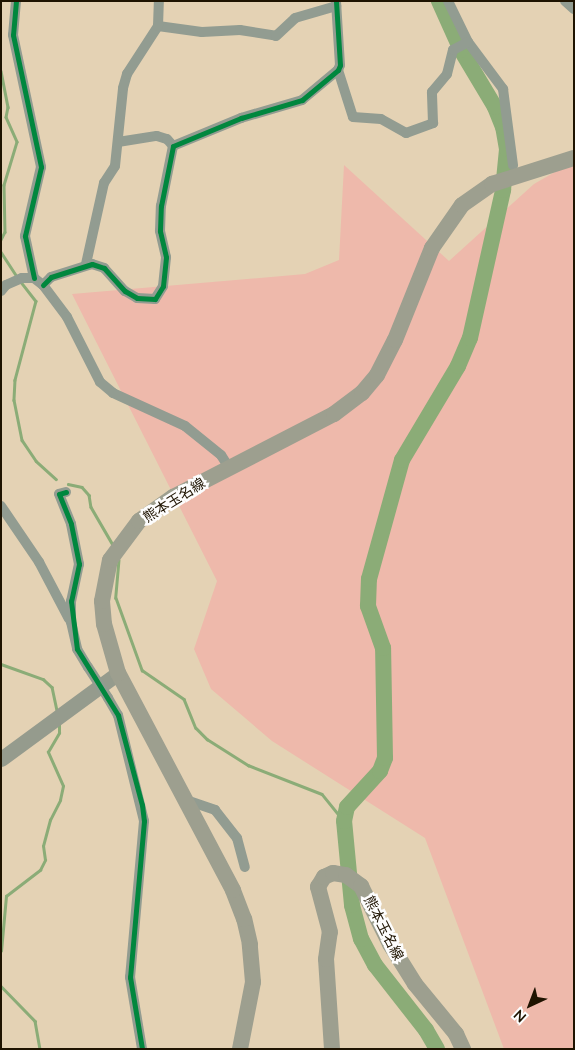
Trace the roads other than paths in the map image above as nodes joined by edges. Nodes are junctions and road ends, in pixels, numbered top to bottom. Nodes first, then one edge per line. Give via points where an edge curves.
1 (16, 1) edge
2 (159, 1) edge
3 (448, 1) edge
4 (565, 1) edge
5 (336, 4) edge
6 (574, 8) edge
7 (158, 26) junction
8 (466, 43) junction
9 (338, 70) junction
10 (118, 142) junction
11 (173, 146) junction
12 (574, 158) edge
13 (517, 169) junction
14 (86, 264) junction
15 (34, 278) junction
16 (43, 285) junction
17 (1, 291) edge
18 (229, 468) junction
19 (66, 492) dead end
20 (1, 506) edge
21 (71, 622) junction
22 (118, 673) junction
23 (1, 759) edge
24 (186, 800) junction
25 (245, 867) dead end
26 (142, 1049) edge
27 (240, 1049) edge
28 (332, 1049) edge
29 (463, 1049) edge

1 - 15 street via 13,35 41,168 25,236
2 - 7 street
3 - 8 street
4 - 6 street
5 - 7 street via 295,18 276,36 240,30 202,32
5 - 9 street
7 - 10 street via 127,74
8 - 9 street via 454,49 447,74 432,92 433,123 406,133 381,119 353,117
8 - 13 street via 503,89
9 - 11 street via 302,100 240,118
10 - 11 street via 156,136 167,139
10 - 14 street via 115,166 104,183
11 - 14 street via 161,206 160,231 166,257 160,294 149,300 137,298 125,291 101,266
12 - 13 main road, 熊本玉名線
13 - 18 main road, 熊本玉名線 via 462,205 450,218 432,248 383,366 362,393 334,414
14 - 16 street via 51,278
15 - 16 street
15 - 17 street via 19,279
16 - 18 street via 67,316 100,382 113,393 185,426 222,455
18 - 22 main road, 熊本玉名線 via 173,497 139,521 110,560 102,601 104,624
19 - 21 street via 58,494 71,524 79,564 70,601
20 - 21 street via 39,562
21 - 26 street, bridge via 76,649 118,715 144,821 130,977
22 - 23 street
22 - 24 main road, 熊本玉名線
24 - 25 street via 215,810 237,838
24 - 27 main road, 熊本玉名線 via 233,890 250,944 252,997
28 - 29 main road, 熊本玉名線 via 326,959 330,932 318,887 324,877 333,873 351,877 415,984 456,1034

